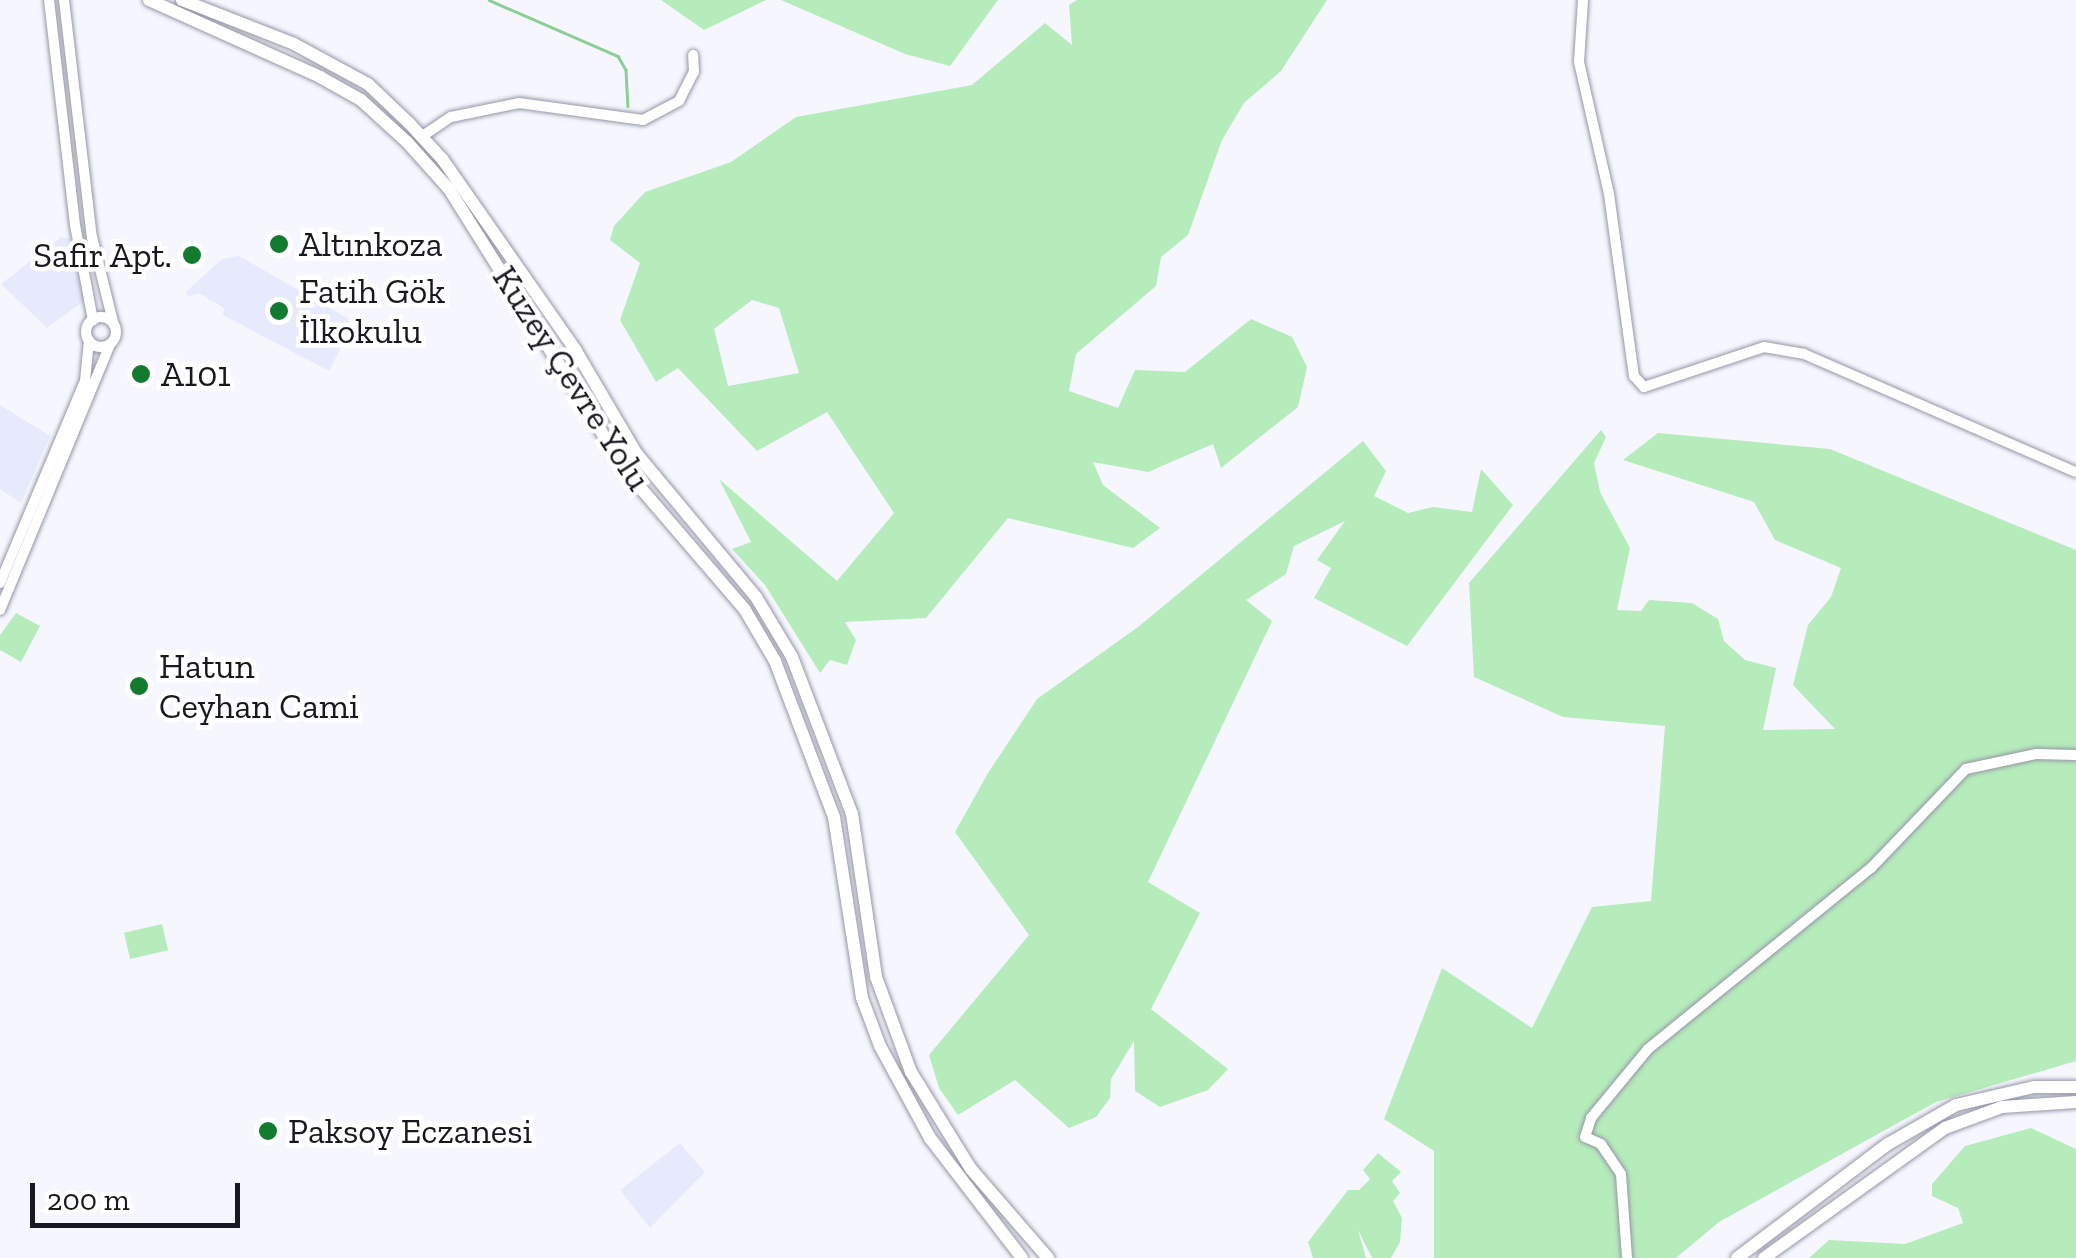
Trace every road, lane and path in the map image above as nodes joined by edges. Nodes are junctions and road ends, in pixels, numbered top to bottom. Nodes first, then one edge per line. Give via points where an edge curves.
1 (50, 0) edge
2 (64, 0) edge
3 (149, 0) edge
4 (182, 0) edge
5 (1582, 0) edge
6 (693, 55) dead end
7 (421, 136) junction
8 (93, 320) junction
9 (113, 322) junction
10 (90, 340) junction
11 (110, 344) junction
12 (2076, 472) edge
13 (0, 583) edge
14 (0, 610) edge
15 (2076, 755) edge
16 (2076, 1087) edge
17 (2076, 1102) edge
18 (1022, 1258) edge
19 (1048, 1258) edge
20 (1627, 1258) edge
21 (1737, 1258) edge
22 (1764, 1258) edge

1 - 8 street via 75,225
2 - 9 street via 92,237
3 - 18 main road, Kuzey Çevre Yolu via 320,77 360,100 407,142 449,189 626,470 745,610 774,661 834,818 862,998 880,1046 939,1152
4 - 7 main road, Kuzey Çevre Yolu via 294,44 368,84
5 - 12 street via 1579,62 1609,194 1634,376 1644,387 1764,348 1804,354
6 - 7 street via 694,72 679,101 654,117 637,121 519,103 451,117
7 - 19 main road, Kuzey Çevre Yolu via 576,351 636,453 756,597 792,657 852,814 885,1014 911,1072 972,1169
8 - 9 street
8 - 10 street
9 - 11 street
10 - 11 street
10 - 13 street via 86,381
11 - 14 street
15 - 20 street via 2036,754 1966,769 1871,868 1740,978 1690,1009 1648,1050 1591,1118 1585,1138 1602,1144 1622,1174
16 - 21 main road via 2034,1087 1956,1105 1888,1144
17 - 22 main road via 2002,1107 1945,1128

